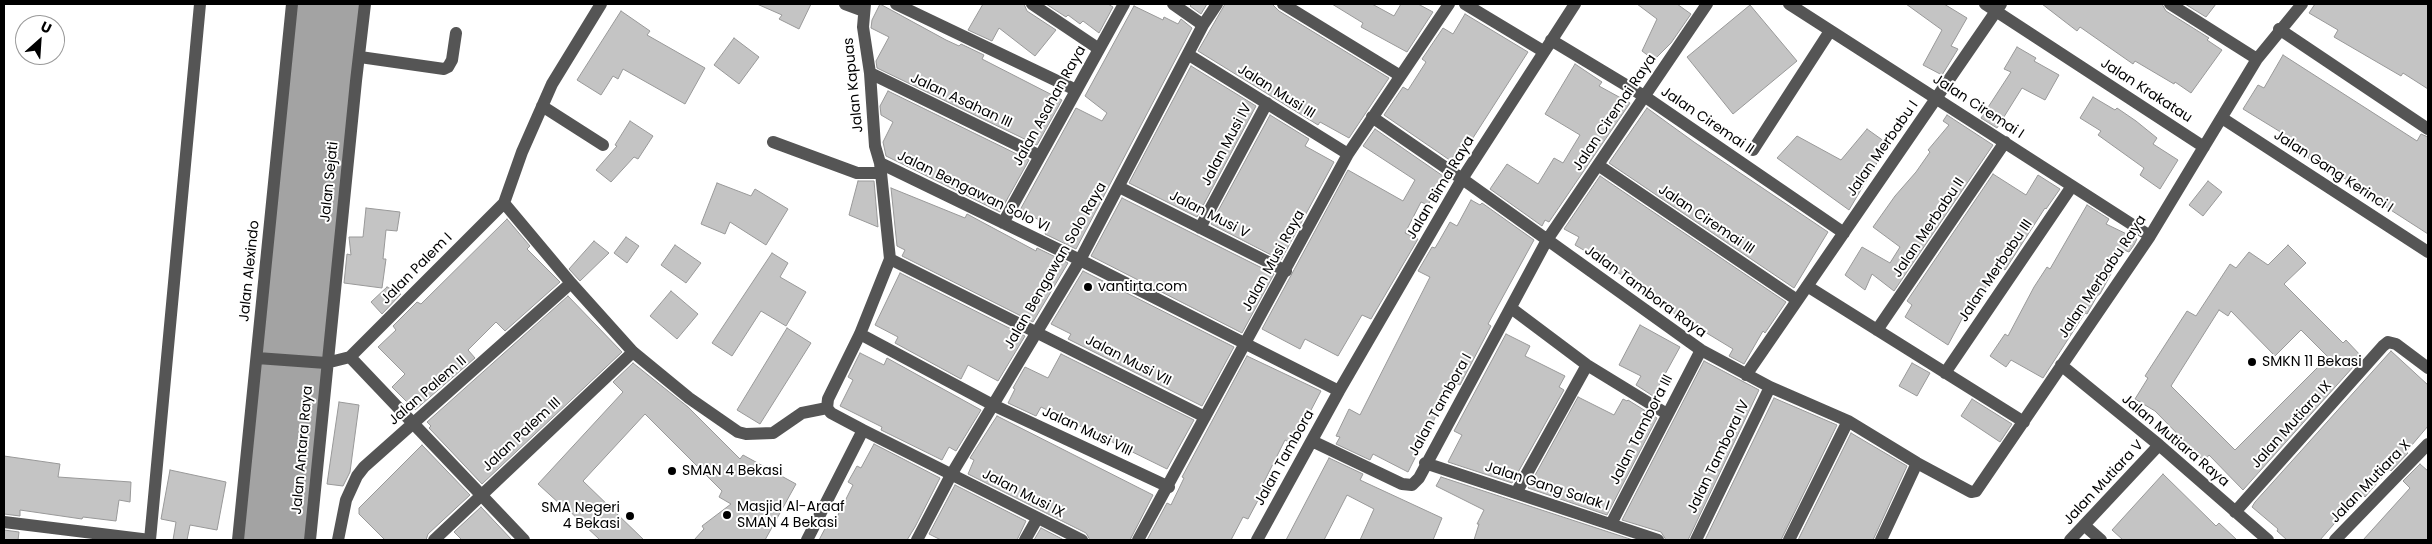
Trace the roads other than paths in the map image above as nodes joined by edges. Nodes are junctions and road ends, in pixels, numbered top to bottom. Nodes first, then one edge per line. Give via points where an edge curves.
1 (200, 4) edge
2 (292, 4) edge
3 (366, 4) edge
4 (601, 4) edge
5 (845, 4) edge
6 (896, 4) edge
7 (1032, 4) edge
8 (1124, 4) edge
9 (1173, 4) edge
10 (1217, 4) edge
11 (1284, 4) edge
12 (1449, 4) edge
13 (1465, 4) edge
14 (1575, 4) edge
15 (1707, 4) edge
16 (1789, 4) edge
17 (2170, 4) edge
18 (2302, 4) edge
19 (1994, 6) edge
20 (865, 8) edge
21 (1203, 25) junction
22 (2279, 29) junction
23 (1830, 31) junction
24 (456, 32) dead end
25 (1551, 40) junction
26 (1099, 49) junction
27 (1543, 51) junction
28 (1189, 55) junction
29 (360, 57) junction
30 (2257, 59) junction
31 (870, 73) junction
32 (1400, 75) junction
33 (1076, 90) junction
34 (1644, 96) junction
35 (1937, 98) junction
36 (1267, 103) junction
37 (542, 106) junction
38 (1372, 117) junction
39 (2222, 118) junction
40 (2428, 129) edge
41 (773, 142) dead end
42 (2005, 142) junction
43 (603, 145) dead end
44 (2204, 147) junction
45 (1753, 150) dead end
46 (1348, 154) junction
47 (1040, 156) junction
48 (1598, 165) junction
49 (880, 168) junction
50 (1462, 179) junction
51 (2072, 186) junction
52 (1119, 187) junction
53 (504, 203) junction
54 (1003, 223) junction
55 (1200, 228) junction
56 (1844, 233) junction
57 (2150, 236) junction
58 (1547, 240) junction
59 (2428, 252) edge
60 (890, 259) junction
61 (1080, 260) junction
62 (1286, 270) junction
63 (571, 283) junction
64 (1807, 286) junction
65 (1797, 300) junction
66 (1511, 308) junction
67 (1877, 330) junction
68 (1037, 332) junction
69 (860, 334) junction
70 (1245, 344) junction
71 (1700, 350) junction
72 (633, 352) junction
73 (350, 357) junction
74 (257, 358) junction
75 (326, 363) junction
76 (1587, 365) junction
77 (2061, 365) junction
78 (2428, 368) edge
79 (1945, 373) junction
80 (1746, 375) junction
81 (1770, 387) junction
82 (1339, 391) junction
83 (993, 405) junction
84 (827, 408) junction
85 (1666, 414) junction
86 (1205, 416) junction
87 (1848, 421) junction
88 (2024, 422) junction
89 (414, 424) junction
90 (863, 430) junction
91 (1312, 441) junction
92 (2428, 444) edge
93 (2159, 446) junction
94 (1426, 463) junction
95 (1917, 463) junction
96 (952, 475) junction
97 (1169, 487) junction
98 (1516, 493) junction
99 (480, 495) junction
100 (2235, 512) junction
101 (1037, 518) junction
102 (4, 522) edge
103 (1611, 524) junction
104 (2084, 525) junction
105 (150, 540) edge
106 (238, 540) edge
107 (310, 540) edge
108 (338, 540) edge
109 (434, 540) edge
110 (524, 540) edge
111 (807, 540) edge
112 (917, 540) edge
113 (1026, 540) edge
114 (1082, 540) edge
115 (1138, 540) edge
116 (1257, 540) edge
117 (1658, 540) edge
118 (1696, 540) edge
119 (1789, 540) edge
120 (1881, 540) edge
121 (2070, 540) edge
122 (2101, 540) edge
123 (2268, 540) edge
124 (2335, 540) edge

1 - 105 street
2 - 74 street, Jalan Alexindo
3 - 29 street, Jalan Sejati
4 - 37 street via 564,61
5 - 20 street
6 - 33 street
7 - 26 street
8 - 26 street, Jalan Asahan Raya
9 - 21 street
10 - 21 street, Jalan Bengawan Solo Raya
11 - 32 street
12 - 32 street, Jalan Musi Raya
13 - 27 street
14 - 25 street, Jalan Bima Raya
15 - 34 street, Jalan Ciremai Raya
16 - 23 street, Jalan Ciremai I
17 - 30 street
18 - 22 street
19 - 35 street, Jalan Merbabu I
19 - 44 street, Jalan Krakatau
20 - 31 street, Jalan Kapuas via 863,27
21 - 28 street, Jalan Bengawan Solo Raya
22 - 30 street
22 - 40 street
23 - 35 street, Jalan Ciremai I
23 - 45 street
24 - 29 street via 448,67
25 - 27 street, Jalan Bima Raya
25 - 34 street, Jalan Ciremai II
26 - 33 street, Jalan Asahan Raya
27 - 50 street, Jalan Bima Raya
28 - 36 street, Jalan Musi III
28 - 52 street, Jalan Bengawan Solo Raya
29 - 75 street, Jalan Sejati
30 - 39 street
31 - 47 street, Jalan Asahan III
31 - 49 street, Jalan Kapuas via 875,146
32 - 38 street, Jalan Musi Raya
33 - 47 street, Jalan Asahan Raya
34 - 48 street, Jalan Ciremai Raya
34 - 56 street, Jalan Ciremai II
35 - 42 street, Jalan Ciremai I
35 - 56 street, Jalan Merbabu I
36 - 46 street, Jalan Musi III
36 - 55 street, Jalan Musi IV
37 - 43 street
37 - 53 street
38 - 46 street, Jalan Musi Raya
38 - 50 street, Jalan Tambora Raya
39 - 44 street
39 - 59 street, Jalan Gang Kerinci I
41 - 49 street via 857,173
42 - 51 street, Jalan Ciremai I
42 - 67 street, Jalan Merbabu II
44 - 57 street, Jalan Merbabu Raya
46 - 62 street, Jalan Musi Raya
47 - 54 street, Jalan Asahan Raya
48 - 58 street, Jalan Ciremai Raya
48 - 65 street, Jalan Ciremai III
49 - 54 street, Jalan Bengawan Solo VI
49 - 60 street, Jalan Kapuas
50 - 58 street, Jalan Tambora Raya
50 - 82 street, Jalan Bima Raya
51 - 57 street, Jalan Ciremai I
51 - 79 street, Jalan Merbabu III
52 - 55 street, Jalan Musi V
52 - 61 street, Jalan Bengawan Solo Raya
53 - 63 street
53 - 73 street, Jalan Palem I
54 - 61 street, Jalan Bengawan Solo VI
55 - 62 street, Jalan Musi V
56 - 64 street, Jalan Merbabu I
57 - 77 street, Jalan Merbabu Raya
58 - 66 street, Jalan Tambora I
58 - 71 street, Jalan Tambora Raya
60 - 68 street, Jalan Musi VII
60 - 69 street
61 - 68 street, Jalan Bengawan Solo Raya
61 - 70 street, Jalan Bengawan Solo VI
62 - 70 street, Jalan Musi Raya
63 - 72 street
63 - 89 street, Jalan Palem II
64 - 65 street, Jalan Merbabu I
64 - 67 street
65 - 80 street, Jalan Merbabu I
66 - 76 street
66 - 94 street, Jalan Tambora I
67 - 79 street
68 - 83 street, Jalan Bengawan Solo Raya
68 - 86 street, Jalan Musi VII
69 - 83 street, Jalan Musi VIII
69 - 84 street via 828,399
70 - 82 street, Jalan Bengawan Solo VI
70 - 86 street, Jalan Musi Raya
71 - 80 street, Jalan Tambora Raya
71 - 85 street, Jalan Tambora III
72 - 84 street via 689,398 738,432 773,433 802,413
72 - 99 street, Jalan Palem III
73 - 75 street
73 - 89 street
74 - 75 street
74 - 106 street, Jalan Alexindo
75 - 107 street, Jalan Antara Raya
76 - 85 street
76 - 98 street
77 - 88 street, Jalan Merbabu Raya
77 - 93 street, Jalan Mutiara Raya
78 - 100 street, Jalan Mutiara IX via 2396,344 2388,342
79 - 88 street
80 - 81 street, Jalan Tambora Raya
81 - 87 street, Jalan Tambora Raya
81 - 118 street, Jalan Tambora IV
82 - 91 street, Jalan Tambora
83 - 96 street, Jalan Bengawan Solo Raya
83 - 97 street, Jalan Musi VIII
84 - 90 street, Jalan Musi IX
85 - 103 street, Jalan Tambora III
86 - 97 street, Jalan Musi Raya
87 - 95 street, Jalan Tambora Raya
87 - 119 street
88 - 95 street, Jalan Tambora Raya via 1976,491 1971,492
89 - 99 street
89 - 108 street, Jalan Palem II via 357,476 346,500
90 - 96 street, Jalan Musi IX
90 - 111 street
91 - 94 street, Jalan Tambora I via 1402,484 1412,485
91 - 116 street, Jalan Tambora
92 - 124 street, Jalan Mutiara X
93 - 100 street, Jalan Mutiara Raya
93 - 104 street, Jalan Mutiara V
94 - 98 street, Jalan Gang Salak I
95 - 120 street
96 - 101 street, Jalan Musi IX
96 - 112 street, Jalan Bengawan Solo Raya
97 - 115 street, Jalan Musi Raya
98 - 103 street, Jalan Gang Salak I
99 - 109 street, Jalan Palem III
99 - 110 street
100 - 123 street, Jalan Mutiara Raya
101 - 113 street
101 - 114 street, Jalan Musi IX
102 - 105 street
103 - 117 street, Jalan Gang Salak I
104 - 121 street, Jalan Mutiara V
104 - 122 street

